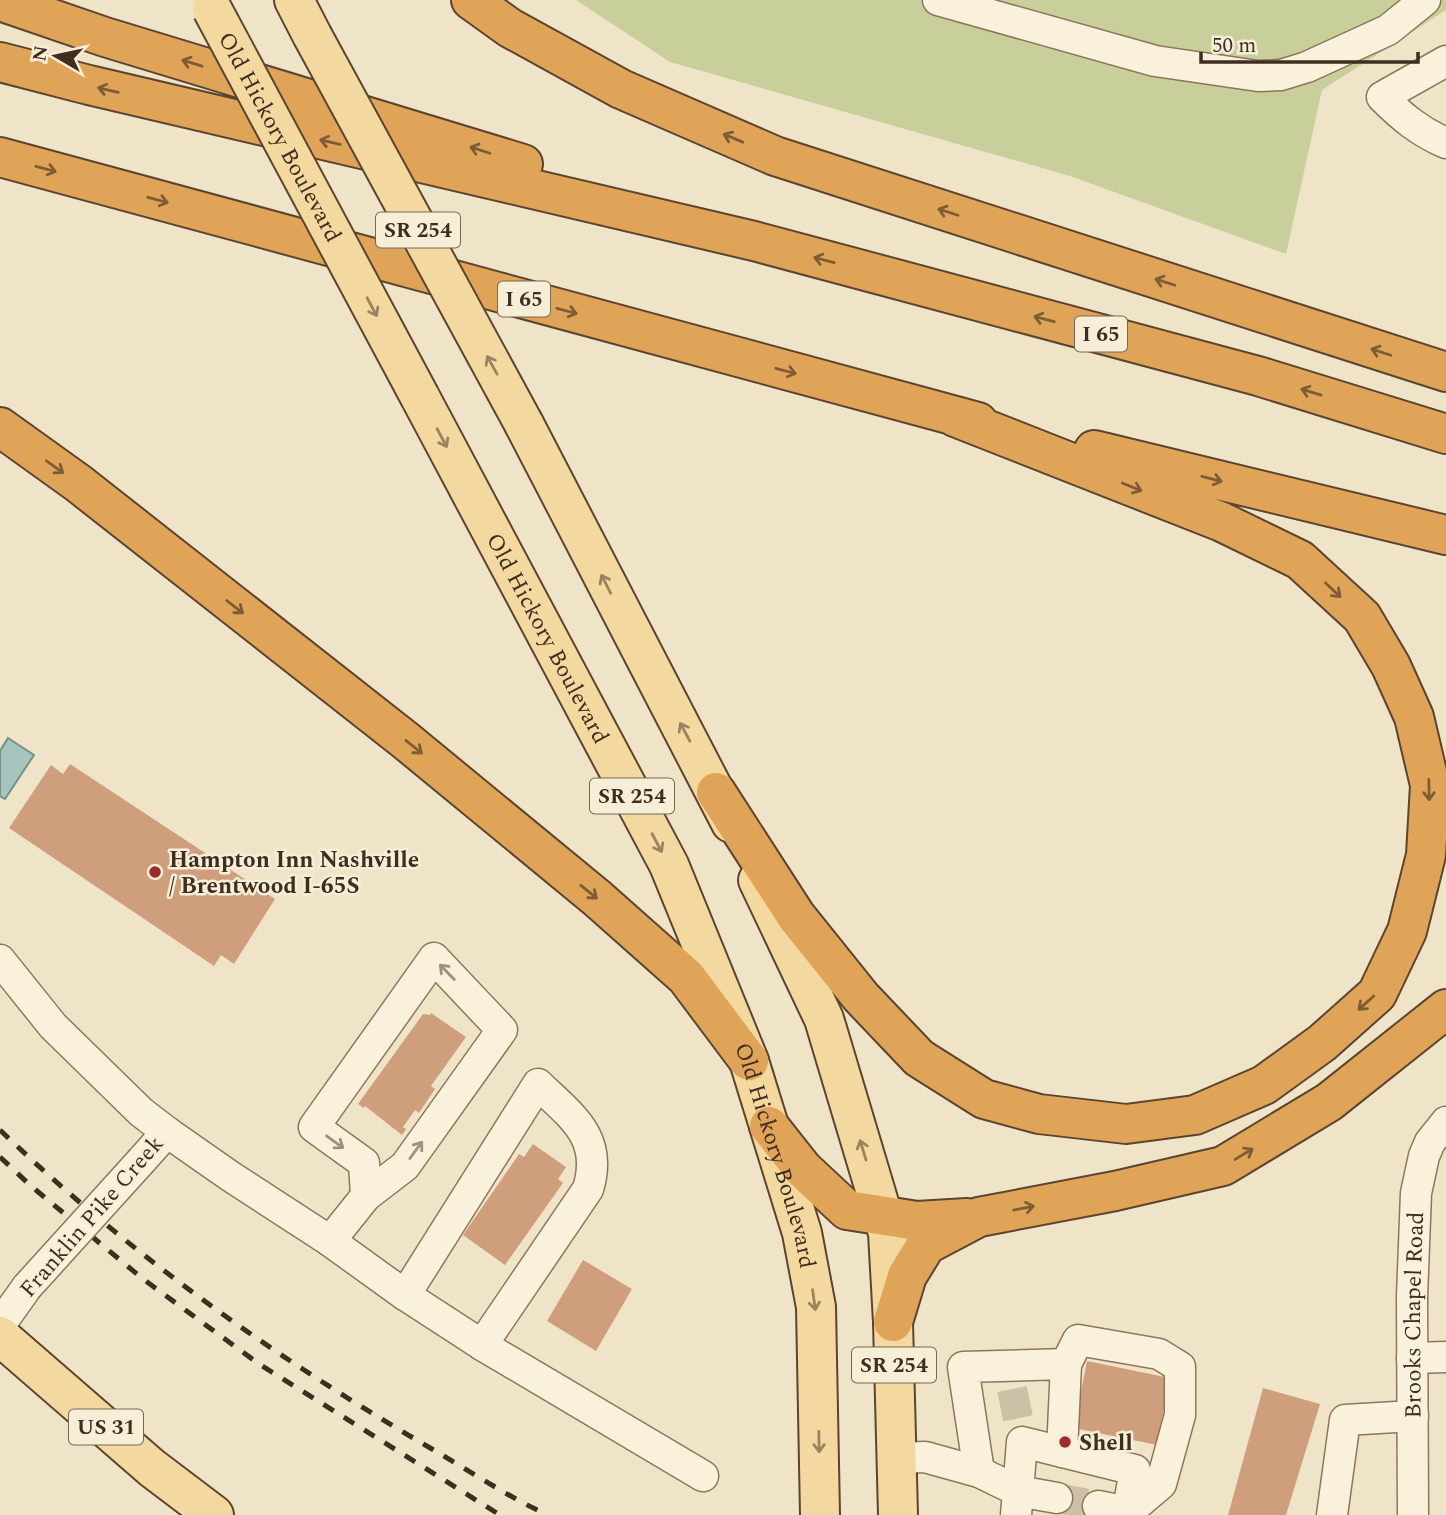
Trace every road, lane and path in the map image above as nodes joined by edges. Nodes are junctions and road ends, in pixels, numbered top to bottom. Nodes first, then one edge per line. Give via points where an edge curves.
1 (294, 0) edge
2 (471, 0) edge
3 (937, 0) edge
4 (1424, 0) edge
5 (0, 1) edge
6 (210, 4) edge
7 (1446, 61) edge
8 (0, 62) edge
9 (1446, 143) edge
10 (0, 157) edge
11 (754, 242) junction
12 (1446, 372) edge
13 (955, 416) junction
14 (0, 427) edge
15 (1446, 434) edge
16 (1446, 535) edge
17 (716, 792) junction
18 (0, 960) edge
19 (1446, 1009) edge
20 (749, 1062) junction
21 (1446, 1122) edge
22 (769, 1126) junction
23 (167, 1132) junction
24 (366, 1196) junction
25 (883, 1216) junction
26 (979, 1217) junction
27 (330, 1241) junction
28 (405, 1295) junction
29 (893, 1322) junction
30 (0, 1325) edge
31 (0, 1336) edge
32 (482, 1345) junction
33 (1446, 1357) edge
34 (1412, 1358) junction
35 (1066, 1364) junction
36 (1413, 1416) junction
37 (1062, 1452) junction
38 (897, 1458) junction
39 (979, 1472) junction
40 (703, 1476) dead end
41 (1057, 1498) tunnel mouth
42 (1017, 1503) edge
43 (1097, 1506) tunnel mouth
44 (1128, 1513) edge
45 (214, 1515) edge
46 (820, 1515) edge
47 (898, 1515) edge
48 (1332, 1515) edge
49 (1413, 1515) edge

17 -> 1 main road, SR 254, bridge
12 -> 2 highway via 775,156 621,89 510,28
3 - 4 street via 1155,61 1258,76 1307,67 1388,30
11 -> 5 highway via 464,145
6 -> 20 main road, Old Hickory Boulevard / SR 254, bridge via 669,865
7 - 9 street via 1382,97 1406,121
11 -> 8 highway, I 65
10 -> 13 highway, I 65
15 -> 11 highway, I 65 via 1258,376
13 -> 16 highway, I 65
13 -> 17 highway via 1222,522 1300,560 1362,617 1414,717 1430,785 1426,855 1407,931 1377,994 1322,1043 1264,1085 1195,1115 1126,1124 1039,1114 984,1099 919,1058 861,998 796,916
14 -> 20 highway via 405,740 597,898 686,976
25 -> 17 main road, SR 254 via 824,1018
18 - 23 street, Franklin Pike Creek via 53,1026
26 -> 19 highway via 1223,1166 1329,1102
20 - 22 main road, Old Hickory Boulevard / SR 254
21 - 34 street, Brooks Chapel Road via 1430,1142 1416,1192
22 - 25 highway via 803,1169 848,1210
22 -> 46 main road, Old Hickory Boulevard / SR 254 via 802,1233 816,1307
23 - 27 street
23 - 30 street, Franklin Pike Creek, bridge via 27,1287
24 -> 24 street via 405,1166 502,1030 434,958 314,1127 364,1163
24 - 27 street
25 - 26 highway via 917,1221
25 - 29 main road, SR 254
26 - 29 highway via 926,1245 907,1276
27 - 28 street
28 - 32 street
28 - 32 street via 538,1084 582,1127 589,1142 591,1179
29 - 38 main road, SR 254
31 - 45 main road, US 31 via 152,1468
32 - 40 street
33 - 34 street
34 - 36 street, Brooks Chapel Road
35 - 37 street
35 - 39 street via 1009,1377 963,1367
35 - 44 street via 1079,1340 1159,1354 1180,1367 1180,1415 1161,1484
36 - 48 street via 1345,1420
36 - 49 street, Brooks Chapel Road
37 - 42 street via 1021,1435
37 - 44 street via 1135,1470
38 - 39 street via 925,1457
38 - 47 main road, SR 254
39 - 42 street
41 - 42 street
43 - 44 street

